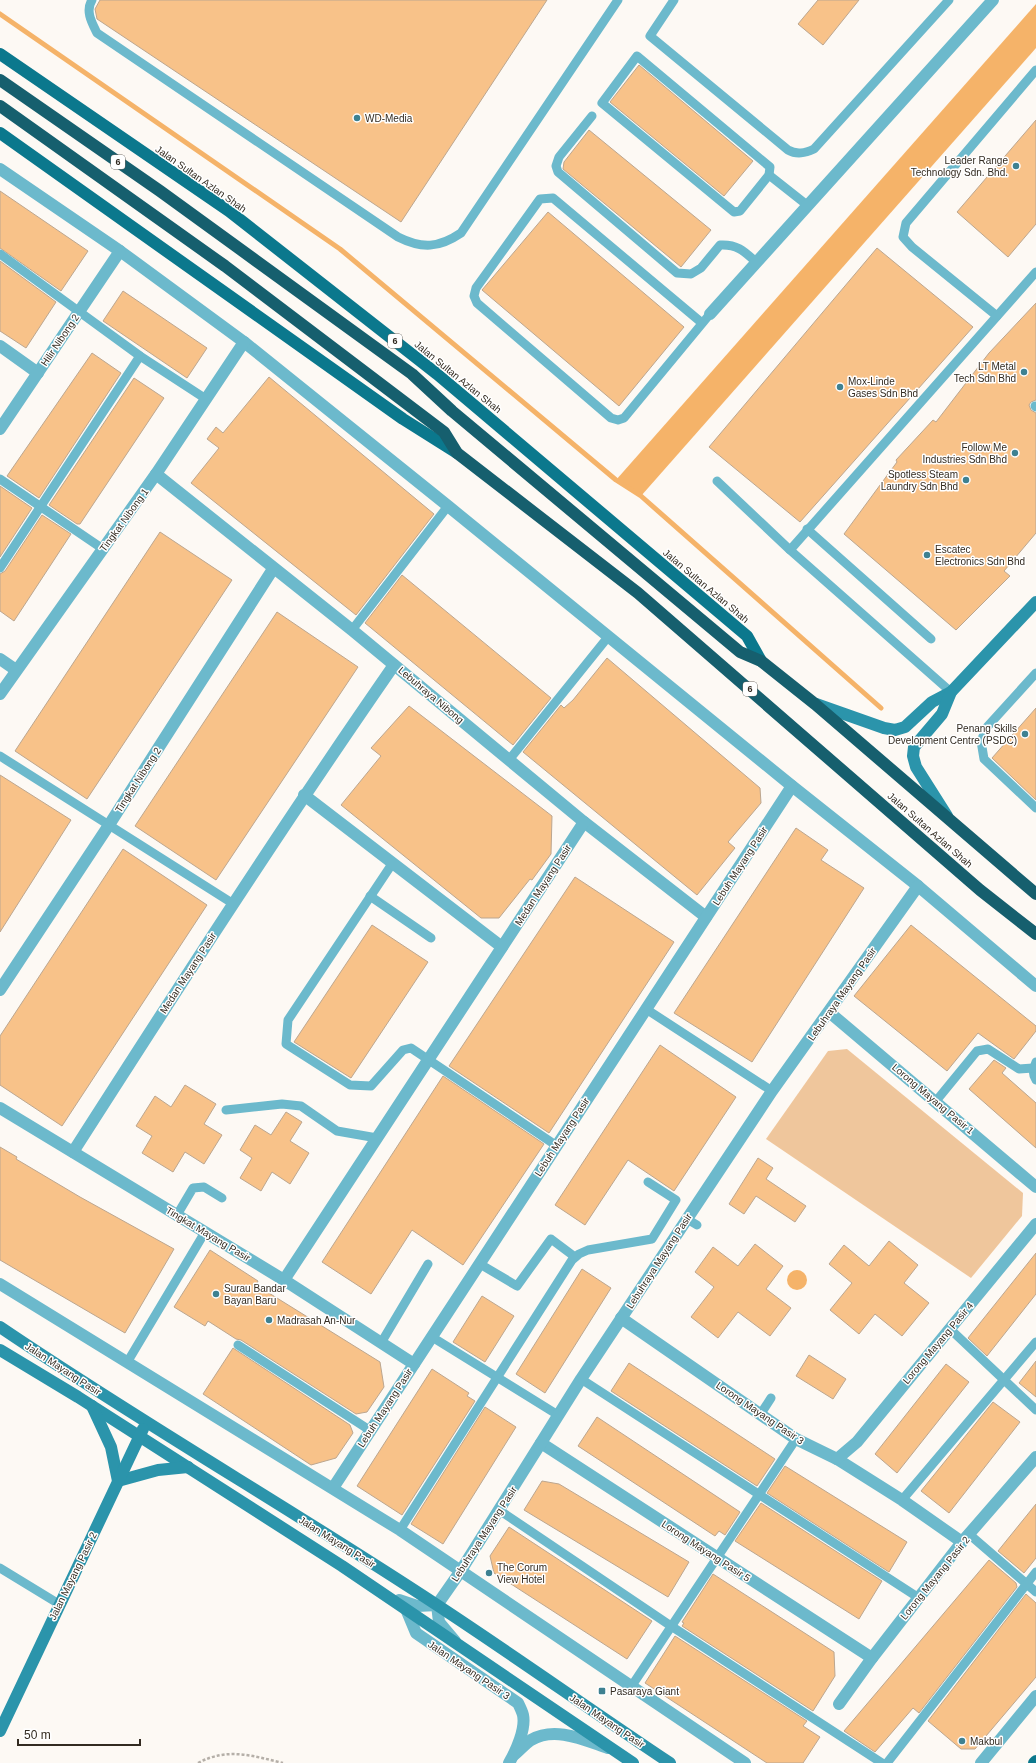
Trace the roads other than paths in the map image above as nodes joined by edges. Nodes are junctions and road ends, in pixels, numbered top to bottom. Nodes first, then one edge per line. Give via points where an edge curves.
1 (92, 0) edge
2 (618, 0) edge
3 (674, 0) edge
4 (949, 0) edge
5 (993, 0) edge
6 (0, 54) edge
7 (1036, 70) edge
8 (0, 80) edge
9 (0, 106) edge
10 (592, 116) dead end
11 (0, 133) edge
12 (0, 168) edge
13 (769, 175) junction
14 (807, 205) junction
15 (120, 251) junction
16 (0, 254) edge
17 (756, 262) junction
18 (1036, 272) edge
19 (80, 312) junction
20 (997, 316) junction
21 (706, 319) junction
22 (244, 342) junction
23 (0, 346) edge
24 (140, 356) junction
25 (38, 374) junction
26 (206, 399) junction
27 (0, 429) edge
28 (457, 453) junction
29 (156, 474) junction
30 (0, 478) edge
31 (717, 481) dead end
32 (41, 506) junction
33 (448, 506) junction
34 (807, 529) junction
35 (103, 549) junction
36 (790, 550) junction
37 (0, 568) edge
38 (273, 568) junction
39 (1036, 602) edge
40 (352, 630) junction
41 (608, 637) junction
42 (931, 639) dead end
43 (0, 659) edge
44 (761, 661) junction
45 (394, 665) junction
46 (16, 670) junction
47 (1036, 673) edge
48 (951, 692) junction
49 (0, 694) edge
50 (815, 704) junction
51 (0, 756) edge
52 (509, 760) junction
53 (792, 786) junction
54 (304, 795) junction
55 (1036, 808) edge
56 (951, 821) junction
57 (584, 822) junction
58 (109, 825) junction
59 (392, 864) junction
60 (918, 886) junction
61 (1036, 894) edge
62 (370, 896) junction
63 (232, 903) junction
64 (706, 917) junction
65 (1036, 934) edge
66 (431, 938) dead end
67 (502, 947) junction
68 (1036, 986) edge
69 (0, 990) edge
70 (646, 1009) junction
71 (829, 1012) junction
72 (429, 1059) junction
73 (1035, 1065) edge
74 (1036, 1080) edge
75 (772, 1091) junction
76 (936, 1101) junction
77 (0, 1108) edge
78 (226, 1110) dead end
79 (377, 1138) junction
80 (557, 1146) junction
81 (73, 1152) junction
82 (648, 1182) dead end
83 (1036, 1187) edge
84 (222, 1198) dead end
85 (177, 1215) junction
86 (1036, 1224) edge
87 (205, 1232) junction
88 (575, 1257) junction
89 (428, 1264) dead end
90 (480, 1264) junction
91 (284, 1280) junction
92 (0, 1284) edge
93 (621, 1318) junction
94 (0, 1327) edge
95 (950, 1329) junction
96 (432, 1337) junction
97 (1036, 1342) edge
98 (381, 1343) junction
99 (238, 1345) dead end
100 (0, 1350) edge
101 (128, 1361) junction
102 (414, 1364) junction
103 (498, 1377) junction
104 (581, 1379) junction
105 (1005, 1379) junction
106 (771, 1398) dead end
107 (92, 1405) junction
108 (1036, 1410) edge
109 (558, 1415) junction
110 (760, 1415) junction
111 (147, 1421) junction
112 (370, 1431) junction
113 (139, 1436) junction
114 (796, 1439) junction
115 (541, 1443) junction
116 (1036, 1457) edge
117 (837, 1460) junction
118 (188, 1467) junction
119 (118, 1481) junction
120 (333, 1488) junction
121 (759, 1494) junction
122 (902, 1500) junction
123 (499, 1510) junction
124 (400, 1530) junction
125 (966, 1539) junction
126 (716, 1558) junction
127 (0, 1568) edge
128 (460, 1572) junction
129 (1036, 1572) edge
130 (1026, 1583) junction
131 (1036, 1592) edge
132 (390, 1598) junction
133 (919, 1598) junction
134 (59, 1604) junction
135 (437, 1605) junction
136 (406, 1609) junction
137 (671, 1626) junction
138 (458, 1645) junction
139 (872, 1658) junction
140 (631, 1687) junction
141 (1036, 1696) edge
142 (839, 1704) dead end
143 (0, 1731) edge
144 (612, 1749) junction
145 (511, 1759) edge
146 (633, 1763) edge
147 (670, 1763) edge
148 (744, 1763) edge
149 (882, 1763) edge
150 (887, 1763) edge
151 (981, 1763) edge

1 - 2 lane via 90,18 97,33 398,237 411,244 429,245 447,243 461,233
3 - 4 lane via 650,36 794,153 814,149
5 - 14 street
6 - 44 main road, Jalan Sultan Azlan Shah / 6 via 229,211 437,374 747,636
7 - 20 lane via 906,223 903,237
8 - 44 highway, Jalan Sultan Azlan Shah / 6 via 160,191 412,374 452,411 740,652
9 - 28 highway, Jalan Sultan Azlan Shah / 6 via 225,266 444,432
10 - 17 lane via 559,157 556,166 558,172 677,273 691,274 701,268 720,245 742,248
11 - 28 main road, Jalan Sultan Azlan Shah / 6 via 104,204 403,419
12 - 15 street
13 - 13 lane via 770,167 637,56 602,103 734,212 740,211
13 - 14 lane
14 - 17 street
15 - 19 street, Hilir Nibong 2
15 - 22 street
16 - 19 lane
17 - 21 street
18 - 20 lane
19 - 24 lane
19 - 25 street, Hilir Nibong 2
20 - 34 lane
21 - 21 lane via 553,198 540,199 476,288 474,296 477,302 611,418 618,420 624,418
22 - 26 street, Tingkat Nibong 1
22 - 33 street
23 - 25 street
24 - 26 lane
24 - 32 lane
25 - 27 street, Hilir Nibong 2
26 - 29 street, Tingkat Nibong 1
28 - 65 highway, Jalan Sultan Azlan Shah / 6 via 638,593 980,890
29 - 35 street, Tingkat Nibong 1
29 - 38 street, Lebuhraya Nibong
30 - 32 lane
31 - 36 lane
32 - 35 lane
32 - 37 lane
33 - 40 lane
33 - 41 street
34 - 36 lane
34 - 42 lane
35 - 46 street, Tingkat Nibong 1
36 - 48 lane
38 - 40 street, Lebuhraya Nibong
38 - 58 street, Tingkat Nibong 2
39 - 48 street
40 - 45 street, Lebuhraya Nibong
41 - 52 lane
41 - 53 street
43 - 46 street
44 - 50 highway, Jalan Sultan Azlan Shah / 6
45 - 52 street, Lebuhraya Nibong
45 - 54 street, Medan Mayang Pasir
46 - 49 street, Tingkat Nibong 1
47 - 55 lane via 987,727 980,741 984,759
48 - 50 street via 932,702 905,727 895,730
48 - 56 street via 942,714 914,747 913,756 916,766
50 - 56 highway, Jalan Sultan Azlan Shah / 6
51 - 58 lane
52 - 57 street, Lebuhraya Nibong
53 - 60 street
53 - 64 street, Lebuh Mayang Pasir
54 - 59 street
54 - 63 street, Medan Mayang Pasir
56 - 61 highway, Jalan Sultan Azlan Shah / 6
57 - 64 street, Lebuhraya Nibong
57 - 67 street, Medan Mayang Pasir
58 - 63 lane
58 - 69 street, Tingkat Nibong 2
59 - 62 lane
59 - 67 street
60 - 68 street
60 - 71 street, Lebuhraya Mayang Pasir
62 - 66 lane
62 - 72 lane via 288,1020 286,1044 350,1085 371,1086 403,1050 411,1048
63 - 81 street, Medan Mayang Pasir
64 - 70 street, Lebuh Mayang Pasir
67 - 72 street, Medan Mayang Pasir
70 - 75 lane
70 - 80 street, Lebuh Mayang Pasir
71 - 75 street, Lebuhraya Mayang Pasir
71 - 76 street, Lorong Mayang Pasir 1
72 - 79 street, Medan Mayang Pasir
72 - 80 lane
73 - 74 lane via 1033,1076
73 - 76 lane via 1019,1070 988,1049 977,1051
75 - 93 street, Lebuhraya Mayang Pasir via 692,1222
76 - 83 street, Lorong Mayang Pasir 1
77 - 81 street, Tingkat Mayang Pasir
78 - 79 lane via 282,1104 300,1106 337,1131
79 - 91 street, Medan Mayang Pasir
80 - 90 street, Lebuh Mayang Pasir
81 - 85 street, Tingkat Mayang Pasir
82 - 88 lane via 676,1200 652,1239 588,1250
84 - 85 lane via 204,1186 193,1188
85 - 87 street, Tingkat Mayang Pasir
86 - 95 street, Lorong Mayang Pasir 4
87 - 91 street, Tingkat Mayang Pasir
87 - 101 lane
88 - 90 lane via 551,1239 517,1286
88 - 103 lane
89 - 98 lane
90 - 96 street, Lebuh Mayang Pasir
91 - 98 street, Tingkat Mayang Pasir
92 - 101 street
93 - 104 street, Lebuhraya Mayang Pasir
93 - 110 street, Lorong Mayang Pasir 3
94 - 111 street, Jalan Mayang Pasir via 87,1386
95 - 105 lane
95 - 117 street, Lorong Mayang Pasir 4 via 857,1442
96 - 102 street, Lebuh Mayang Pasir
96 - 103 lane
97 - 105 lane
98 - 102 street, Tingkat Mayang Pasir
99 - 112 lane
100 - 107 street, Jalan Mayang Pasir
101 - 120 street
102 - 112 street, Lebuh Mayang Pasir
103 - 109 lane
103 - 124 lane
104 - 109 street, Lebuhraya Mayang Pasir
104 - 121 lane
105 - 108 lane
105 - 122 lane
106 - 110 lane
107 - 113 street, Jalan Mayang Pasir
107 - 119 street via 111,1447
109 - 115 street, Lebuhraya Mayang Pasir
110 - 114 street, Lorong Mayang Pasir 3
111 - 113 street, Jalan Mayang Pasir 2
111 - 135 street, Jalan Mayang Pasir
112 - 120 street, Lebuh Mayang Pasir
113 - 118 street, Jalan Mayang Pasir
113 - 119 street, Jalan Mayang Pasir 2
114 - 117 street, Lorong Mayang Pasir 3
114 - 121 lane
115 - 123 street, Lebuhraya Mayang Pasir
115 - 126 street, Lorong Mayang Pasir 5
116 - 125 street, Lorong Mayang Pasir 2
117 - 122 street, Lorong Mayang Pasir 3
118 - 119 street via 158,1470
118 - 132 street, Jalan Mayang Pasir
119 - 134 street, Jalan Mayang Pasir 2
120 - 124 street
121 - 126 lane
121 - 133 lane
122 - 125 street, Lorong Mayang Pasir 3
123 - 128 street, Lebuhraya Mayang Pasir
123 - 137 lane
124 - 128 street
125 - 130 lane
125 - 133 street, Lorong Mayang Pasir 2
126 - 137 lane
126 - 139 street, Lorong Mayang Pasir 5
127 - 134 lane
128 - 135 street, Lebuhraya Mayang Pasir
128 - 140 street
129 - 130 lane
130 - 131 lane
130 - 150 lane
132 - 135 street via 417,1606
132 - 136 street, Jalan Mayang Pasir
133 - 139 street, Lorong Mayang Pasir 2
134 - 143 street, Jalan Mayang Pasir 2
135 - 138 street via 439,1622
135 - 147 street, Jalan Mayang Pasir
136 - 138 street, Jalan Mayang Pasir
136 - 145 street, Jalan Mayang Pasir 3 via 416,1633 518,1703 523,1716 522,1731
137 - 140 lane
137 - 149 lane
138 - 144 street, Jalan Mayang Pasir
139 - 142 street, Lorong Mayang Pasir 2
140 - 148 street
141 - 151 street
144 - 145 street, Jalan Mayang Pasir 3 via 563,1734 546,1735 532,1740
144 - 146 street, Jalan Mayang Pasir

